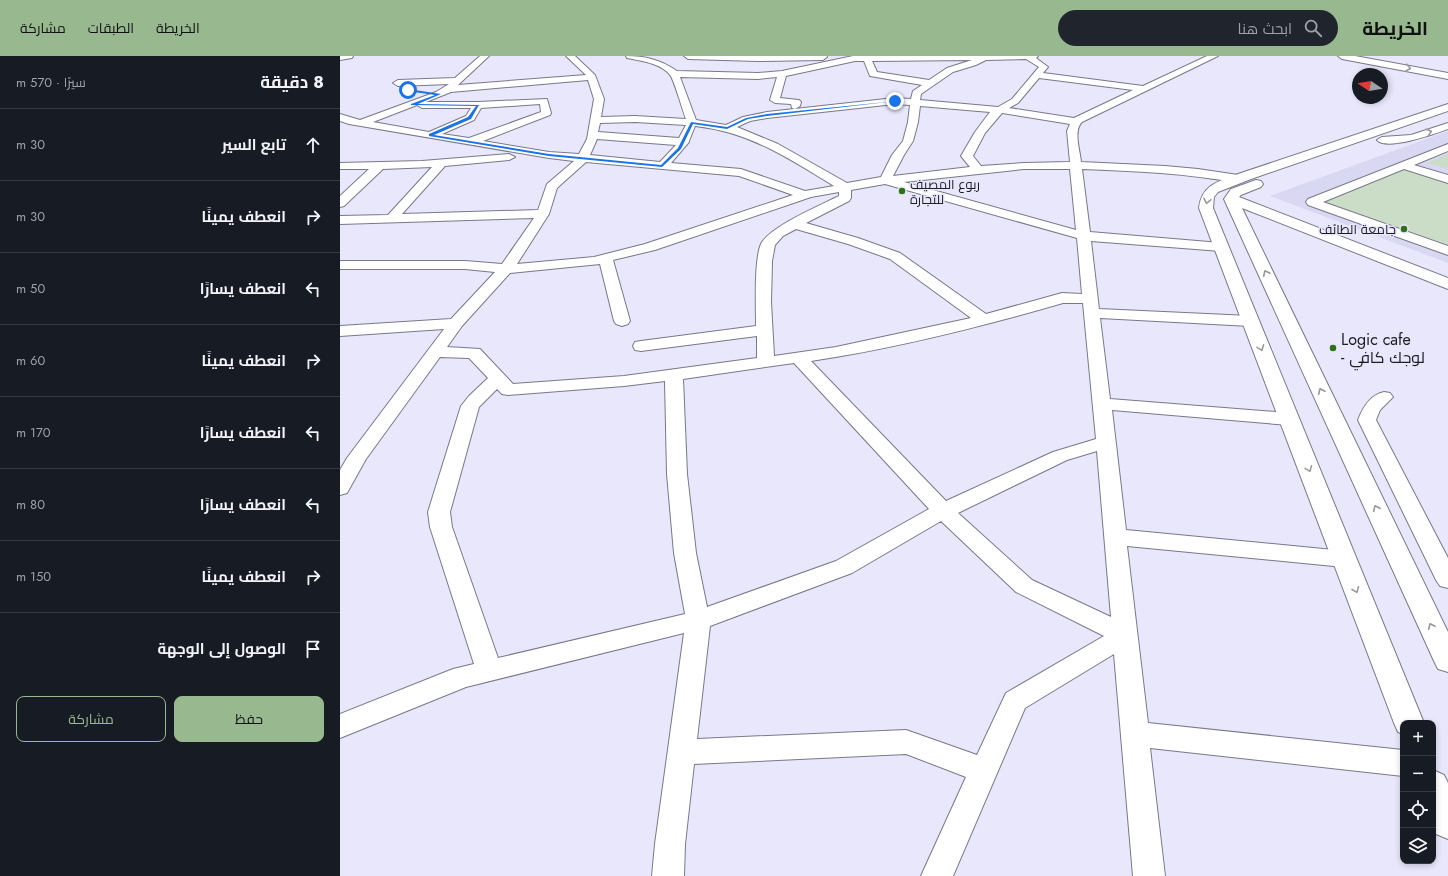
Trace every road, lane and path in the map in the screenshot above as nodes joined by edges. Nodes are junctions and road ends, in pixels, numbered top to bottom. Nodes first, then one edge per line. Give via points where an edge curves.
1 (349, 56) edge
2 (486, 56) edge
3 (570, 56) edge
4 (630, 56) edge
5 (688, 56) edge
6 (832, 56) edge
7 (1028, 56) edge
8 (1034, 56) edge
9 (1214, 56) edge
10 (1342, 56) edge
11 (1385, 56) edge
12 (340, 57) edge
13 (758, 57) edge
14 (949, 57) edge
15 (855, 58) junction
16 (867, 58) junction
17 (983, 58) junction
18 (1448, 67) edge
19 (675, 74) junction
20 (782, 74) junction
21 (1037, 75) junction
22 (1448, 76) edge
23 (591, 78) junction
24 (457, 81) junction
25 (929, 83) junction
26 (449, 89) junction
27 (1144, 89) junction
28 (439, 94) junction
29 (915, 102) junction
30 (412, 105) junction
31 (478, 105) junction
32 (1448, 107) edge
33 (1000, 110) junction
34 (794, 112) junction
35 (340, 117) edge
36 (1448, 117) edge
37 (595, 120) junction
38 (1077, 122) junction
39 (362, 123) junction
40 (692, 123) junction
41 (340, 124) edge
42 (1448, 126) edge
43 (727, 128) junction
44 (430, 135) junction
45 (593, 136) junction
46 (1382, 140) junction
47 (469, 142) junction
48 (684, 142) junction
49 (1448, 147) edge
50 (549, 155) junction
51 (583, 159) junction
52 (442, 162) junction
53 (1407, 163) junction
54 (1076, 165) junction
55 (340, 166) edge
56 (380, 166) junction
57 (662, 166) junction
58 (978, 170) junction
59 (1448, 172) edge
60 (1448, 179) edge
61 (884, 180) junction
62 (845, 187) junction
63 (1235, 190) junction
64 (804, 195) junction
65 (340, 203) edge
66 (543, 214) junction
67 (392, 218) junction
68 (340, 220) edge
69 (794, 224) junction
70 (1084, 236) junction
71 (1221, 247) junction
72 (1448, 251) edge
73 (606, 259) junction
74 (340, 266) edge
75 (506, 269) junction
76 (1448, 273) edge
77 (1448, 284) edge
78 (1092, 306) junction
79 (984, 320) junction
80 (1250, 320) junction
81 (622, 321) dead end
82 (456, 323) junction
83 (764, 330) junction
84 (340, 331) edge
85 (641, 346) dead end
86 (435, 352) junction
87 (798, 357) junction
88 (766, 362) junction
89 (674, 375) junction
90 (497, 379) junction
91 (1384, 397) dead end
92 (1102, 404) junction
93 (1289, 419) junction
94 (1106, 442) junction
95 (349, 459) edge
96 (340, 488) edge
97 (943, 511) junction
98 (1116, 537) junction
99 (1344, 559) junction
100 (1448, 580) edge
101 (698, 620) junction
102 (1125, 635) junction
103 (1448, 661) edge
104 (489, 670) junction
105 (1408, 720) edge
106 (340, 726) edge
107 (1135, 734) junction
108 (683, 752) junction
109 (1400, 763) edge
110 (984, 771) junction
111 (1436, 792) edge
112 (1448, 823) edge
113 (668, 876) edge
114 (936, 876) edge
115 (1149, 876) edge

1 - 12 street
2 - 24 street
3 - 23 street
4 - 19 street via 664,66
5 - 13 street
6 - 13 street
6 - 15 street
7 - 8 street
7 - 17 street
7 - 21 street via 1044,67
9 - 27 street
10 -> 22 street
11 - 18 street
14 - 16 street
14 - 17 street
15 - 16 street
15 - 20 street
16 - 25 street via 873,74
17 - 25 street via 950,70
19 - 20 street
19 - 40 street
20 - 34 street via 775,100 796,102
21 - 27 street
21 - 33 street via 1015,101
23 - 26 street
23 - 37 street via 599,99
24 - 26 street
24 - 28 street via 398,82 408,90
25 - 29 street via 916,93
26 - 28 street
27 - 38 street
28 - 30 street
29 - 33 street
29 - 34 street via 895,101
29 - 61 street via 908,141
30 - 31 street
30 - 39 street
31 - 44 street via 470,118
31 - 47 street via 544,101 546,113
32 - 63 main road
33 - 38 street
33 - 58 street via 980,132 967,156
34 - 43 street via 748,119
35 - 39 street
36 - 46 main road
37 - 40 street
37 - 45 street
38 - 54 street via 1072,131
39 - 41 street
39 - 44 street
40 - 43 street
40 - 48 street
46 -> 42 street via 1412,138
43 - 62 street via 755,137 806,163
44 - 47 street
45 - 48 street
45 - 51 street
46 - 63 main road
47 - 50 street
48 - 57 street
49 - 53 street
50 - 51 street
50 - 52 street
51 - 57 street
51 - 66 street via 552,188
52 - 56 street
52 - 67 street
53 - 59 street
53 - 60 street
53 - 72 street via 1312,202
54 - 58 street
54 - 63 street via 1198,172
54 - 70 street
55 - 56 street
56 - 65 street
57 - 64 street via 741,173
58 - 61 street
61 - 62 street
61 - 70 street
62 - 64 street
62 - 69 street via 845,198
63 -> 71 main road via 1213,189 1207,197 1206,208
63 - 76 main road
63 - 77 main road
103 -> 63 main road
64 - 73 street via 650,247
66 - 67 street
66 - 75 street
67 - 68 street
69 - 79 street via 895,256
69 - 83 street via 778,233 768,244 763,302
70 - 71 street
70 - 78 street
71 - 80 main road
73 - 75 street
73 - 81 street
74 - 75 street via 410,264
75 - 82 street
78 - 79 street via 1062,298
78 - 80 street
78 - 92 street
79 - 87 street via 851,349
80 -> 93 main road
82 - 84 street
82 - 86 street
83 - 85 street
83 - 88 street
86 - 90 street via 474,353
86 - 95 street
87 - 88 street
87 - 97 street
88 - 89 street
89 - 90 street via 508,390
89 - 101 street via 685,554
90 - 104 street via 470,406 439,512 440,528
91 - 100 street via 1372,408 1367,420
92 - 93 street
92 - 94 street
93 -> 99 main road
94 - 97 street via 1060,456
94 - 98 street
95 - 96 street
97 - 101 street via 844,567
97 - 102 street via 1024,586
98 - 99 street
98 - 102 street
99 -> 105 main road
101 - 104 street
101 - 108 street
102 - 107 street
102 - 110 street via 1015,701
104 - 106 street via 462,677
107 - 109 street
107 - 115 street
108 - 110 street via 906,742
108 - 113 street
110 - 114 street
111 - 112 main road

